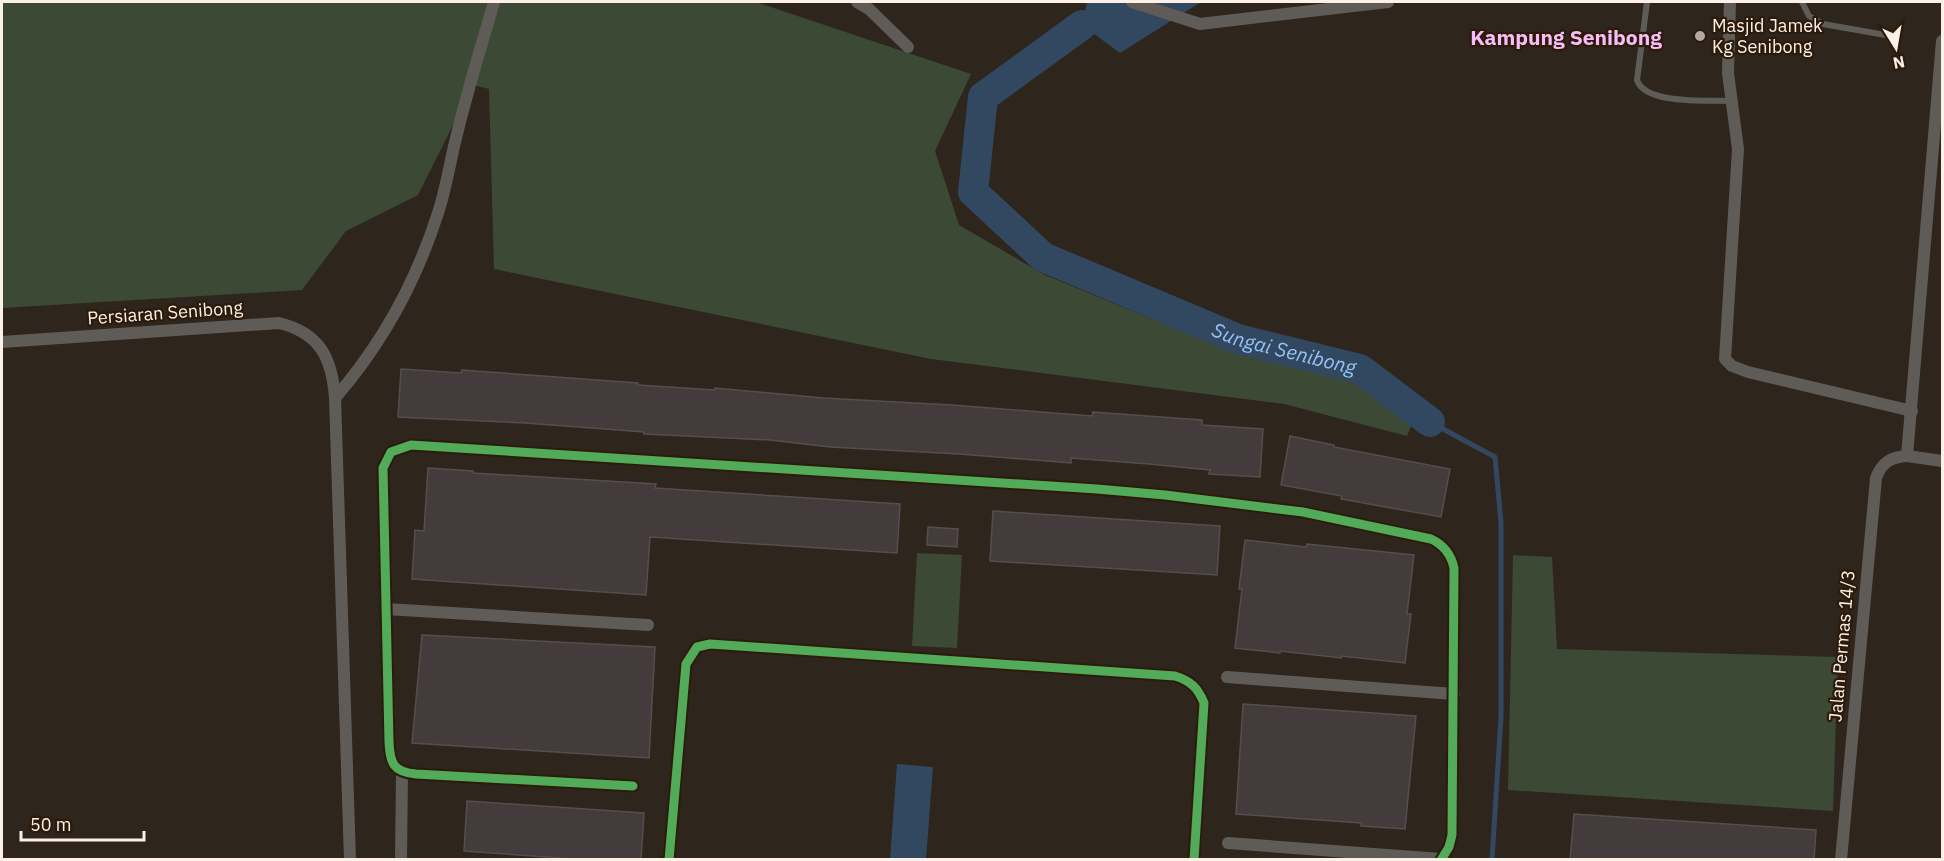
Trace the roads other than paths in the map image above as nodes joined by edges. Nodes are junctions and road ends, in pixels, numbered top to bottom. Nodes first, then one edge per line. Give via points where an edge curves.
1 (494, 2) edge
2 (857, 2) edge
3 (1132, 2) edge
4 (1388, 2) edge
5 (1647, 2) edge
6 (1730, 2) edge
7 (1802, 2) edge
8 (1891, 36) dead end
9 (1942, 41) edge
10 (908, 47) dead end
11 (1732, 101) junction
12 (2, 342) edge
13 (335, 398) junction
14 (1912, 411) junction
15 (1908, 456) junction
16 (1942, 461) edge
17 (386, 609) junction
18 (648, 625) dead end
19 (1227, 678) dead end
20 (1454, 694) junction
21 (402, 772) junction
22 (633, 786) dead end
23 (1228, 843) dead end
24 (1441, 859) edge
25 (350, 860) edge
26 (401, 860) edge
27 (669, 860) edge
28 (1194, 860) edge
29 (1841, 860) edge

1 - 13 street via 439,211 418,267 375,347
2 - 10 street
3 - 4 street via 1200,24
5 - 11 lane via 1639,86 1667,99
6 - 11 street via 1728,73
7 - 8 lane via 1809,16 1823,24
9 - 14 street
11 - 14 street via 1738,149 1725,359 1748,372
12 - 13 street, Persiaran Senibong via 279,323 303,332 323,351 330,364
13 - 25 street
14 - 15 street
15 - 16 street
15 - 29 street, Jalan Permas 14/3 via 1885,462 1876,478
17 - 18 street
17 - 20 street via 383,468 391,452 405,446 1097,489 1303,512 1436,541 1448,552 1454,568
17 - 21 street via 389,749 391,760
19 - 20 street
20 - 24 street via 1452,835
21 - 22 street
21 - 26 street
23 - 24 street
27 - 28 street via 686,664 697,647 710,644 1186,679 1204,703

